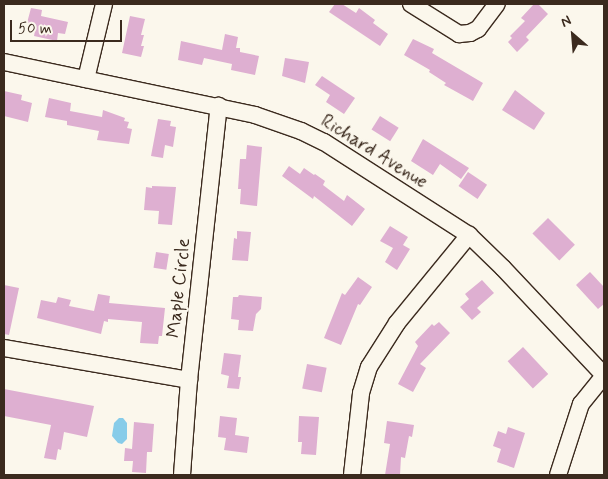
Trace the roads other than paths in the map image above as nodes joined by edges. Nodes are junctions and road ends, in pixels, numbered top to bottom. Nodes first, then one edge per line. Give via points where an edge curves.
1 (104, 4) edge
2 (411, 4) edge
3 (497, 4) edge
4 (4, 62) edge
5 (86, 79) junction
6 (219, 106) junction
7 (469, 235) junction
8 (4, 348) edge
9 (604, 375) edge
10 (189, 380) junction
11 (182, 475) edge
12 (352, 475) edge
13 (558, 475) edge

1 - 5 street
2 - 3 street via 459,34 478,29
4 - 5 street, Richard Avenue
5 - 6 street, Richard Avenue
6 - 7 street, Richard Avenue via 255,115 324,142
6 - 10 street, Maple Circle
7 - 9 street, Richard Avenue
7 - 12 street via 397,323 370,365 361,393
8 - 10 street
9 - 13 street via 582,404
10 - 11 street, Maple Circle

